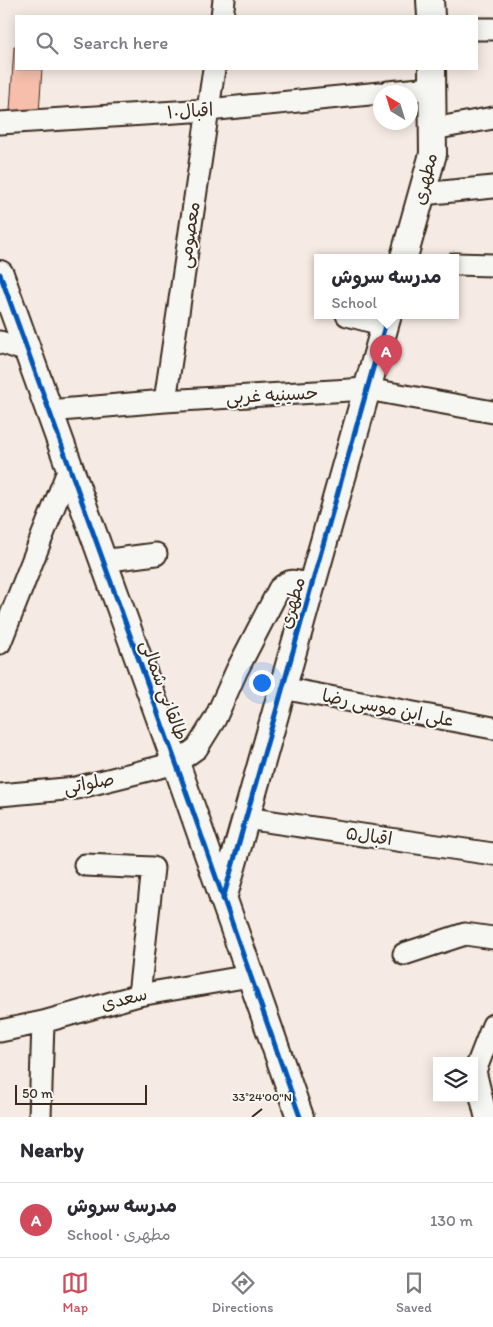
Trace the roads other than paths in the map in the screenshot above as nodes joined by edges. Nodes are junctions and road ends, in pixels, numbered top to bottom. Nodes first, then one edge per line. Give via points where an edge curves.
1 (224, 0) edge
2 (430, 0) edge
3 (222, 15) edge
4 (430, 15) edge
5 (478, 29) edge
6 (493, 29) edge
7 (214, 70) edge
8 (432, 78) edge
9 (410, 85) edge
10 (373, 94) edge
11 (208, 110) junction
12 (493, 118) edge
13 (0, 123) edge
14 (433, 129) junction
15 (493, 187) edge
16 (422, 194) junction
17 (405, 254) edge
18 (459, 264) edge
19 (493, 265) edge
20 (0, 274) edge
21 (386, 320) edge
22 (0, 342) edge
23 (27, 351) junction
24 (367, 389) junction
25 (165, 401) junction
26 (49, 411) junction
27 (493, 412) edge
28 (70, 466) junction
29 (156, 554) dead end
30 (102, 560) junction
31 (311, 586) junction
32 (0, 643) edge
33 (282, 688) junction
34 (493, 728) edge
35 (176, 763) junction
36 (0, 795) edge
37 (246, 818) junction
38 (493, 854) edge
39 (85, 865) dead end
40 (222, 899) junction
41 (493, 938) edge
42 (404, 954) dead end
43 (250, 976) junction
44 (138, 994) junction
45 (0, 1019) edge
46 (34, 1024) junction
47 (493, 1025) edge
48 (0, 1031) edge
49 (40, 1117) edge
50 (300, 1117) edge
51 (486, 1117) edge

1 - 3 street
2 - 4 street
5 - 6 street
7 - 11 street, معصومی
8 - 9 street
8 - 14 street, مطهری
10 - 11 street, اقبال۱۰
11 - 13 street, اقبال۱۰
11 - 25 street, معصومی
12 - 14 street
14 - 16 street, مطهری via 433,154
15 - 16 street
16 - 17 street, مطهری
18 - 19 street
20 - 23 street, طالقانی شمالی
21 - 24 street, مطهری
22 - 23 street
23 - 26 street, طالقانی شمالی
24 - 25 street, حسینیه غربی
24 - 27 street, حسینیه غربی
24 - 31 street, مطهری
25 - 26 street, حسینیه غربی
26 - 28 street, طالقانی شمالی
28 - 30 street, طالقانی شمالی
28 - 32 street
29 - 30 street
30 - 35 street, طالقانی شمالی
31 - 33 street, مطهری
31 - 35 street via 294,581 286,582 279,589 215,719 197,748
33 - 34 street, علی ابن موسی رضا
33 - 37 street, مطهری
35 - 36 street, صلواتی via 76,788
35 - 40 street, طالقانی شمالی
37 - 38 street, اقبال۵
37 - 40 street, مطهری
39 - 44 street via 152,868
40 - 43 street, طالقانی شمالی
41 - 42 street via 465,934
43 - 44 street, سعدی
43 - 50 street, طالقانی شمالی
44 - 46 street, سعدی
45 - 46 street
46 - 48 street, سعدی
46 - 49 street
47 - 51 street via 475,1071

